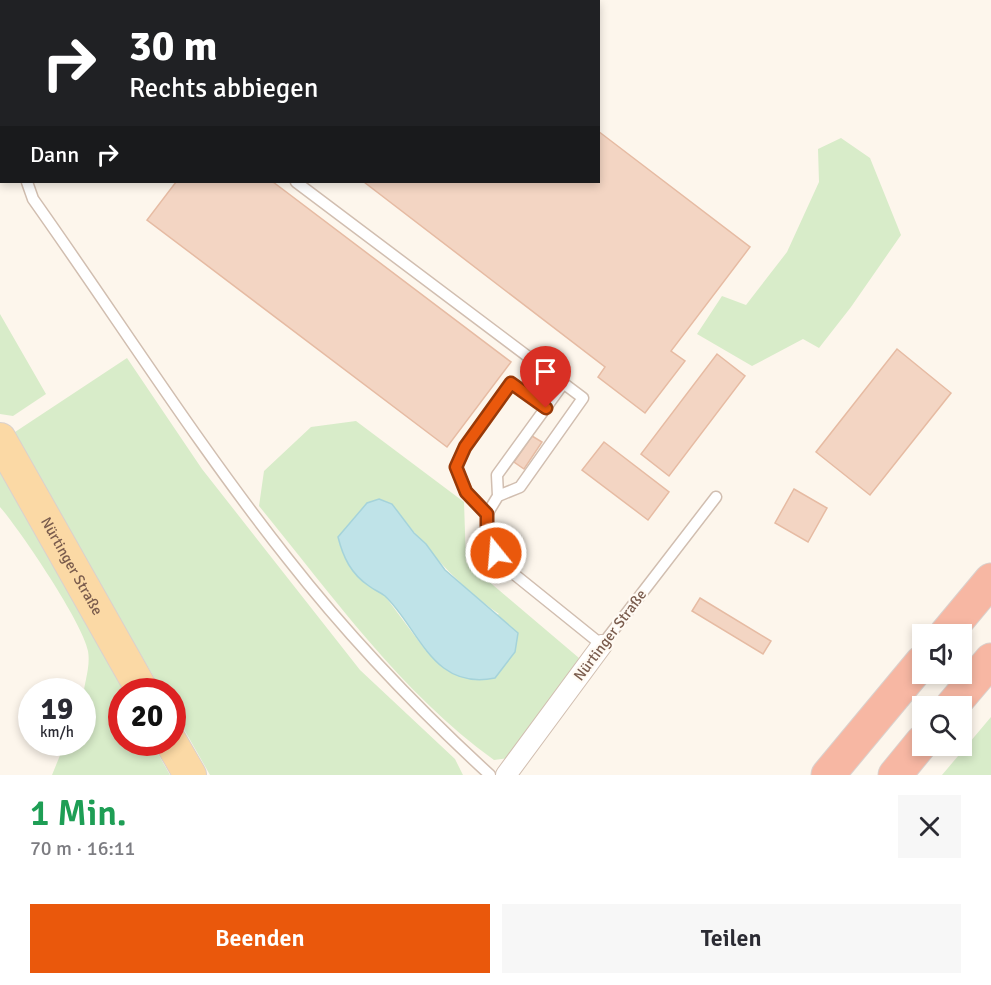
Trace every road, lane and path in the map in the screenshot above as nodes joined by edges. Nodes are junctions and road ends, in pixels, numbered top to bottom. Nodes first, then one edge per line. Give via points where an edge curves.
1 (27, 183) edge
2 (297, 183) edge
3 (563, 384) junction
4 (546, 408) junction
5 (0, 439) edge
6 (498, 496) junction
7 (716, 497) dead end
8 (487, 514) junction
9 (991, 580) edge
10 (954, 624) edge
11 (602, 645) junction
12 (991, 660) edge
13 (912, 674) edge
14 (135, 678) edge
15 (960, 696) edge
16 (912, 754) edge
17 (179, 756) edge
18 (190, 775) edge
19 (490, 775) edge
20 (506, 775) edge
21 (828, 775) edge
22 (895, 775) edge

1 - 19 lane via 33,199 188,423 288,559 423,713
2 - 3 lane
3 - 4 lane
3 - 6 lane via 583,398 520,487
4 - 6 lane via 497,475
4 - 8 lane via 511,383 465,447 456,467 466,492
5 - 14 main road, Nürtinger Straße
6 - 8 lane
7 - 11 lane, Nürtinger Straße
8 - 11 lane via 487,541 504,566
9 - 10 highway
11 - 20 street, Nürtinger Straße
12 - 15 highway
13 - 21 highway
16 - 22 highway
17 - 18 main road

